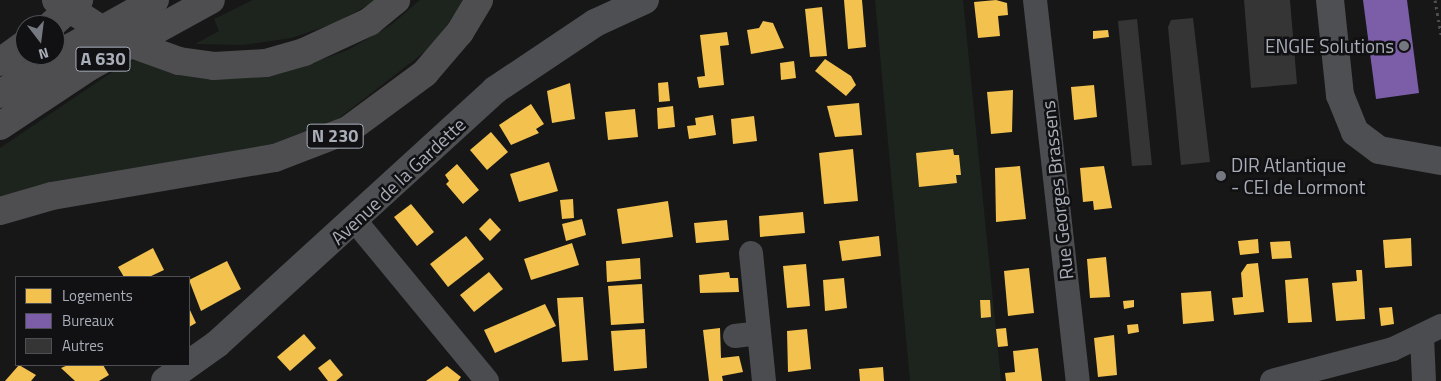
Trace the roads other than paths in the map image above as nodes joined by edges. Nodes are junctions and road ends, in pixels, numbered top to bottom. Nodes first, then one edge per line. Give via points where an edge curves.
1 (56, 0) edge
2 (79, 0) edge
3 (156, 0) edge
4 (211, 0) edge
5 (396, 0) edge
6 (479, 0) edge
7 (645, 0) edge
8 (1036, 0) edge
9 (1330, 0) edge
10 (62, 15) edge
11 (15, 51) edge
12 (0, 62) edge
13 (0, 94) edge
14 (0, 126) edge
15 (1441, 152) edge
16 (1411, 159) junction
17 (1441, 161) edge
18 (0, 211) edge
19 (356, 222) junction
20 (751, 253) dead end
21 (1431, 331) edge
22 (759, 333) junction
23 (735, 336) dead end
24 (190, 364) edge
25 (187, 366) edge
26 (165, 381) edge
27 (486, 381) edge
28 (764, 381) edge
29 (1078, 381) edge
30 (1272, 381) edge
31 (1424, 381) edge

1 - 5 highway, bridge via 115,38 179,61 214,66 266,63 304,52 369,22
2 - 10 highway
3 - 13 highway, A 630 via 73,46
4 - 14 highway, A 630 via 89,67
6 - 18 highway, N 230 via 460,32 424,74 339,134 244,165 52,196
7 - 19 main road, Avenue de la Gardette via 595,23 495,90
8 - 29 street, Rue Georges Brassens
9 - 16 main road via 1340,94 1355,132 1379,150
11 - 12 highway
15 - 16 main road
16 - 17 main road
19 - 24 main road, Avenue de la Gardette via 210,350
19 - 27 street
20 - 22 street
21 - 30 street via 1393,349
21 - 31 street
22 - 23 street
22 - 28 street
25 - 26 main road, Avenue de la Gardette

